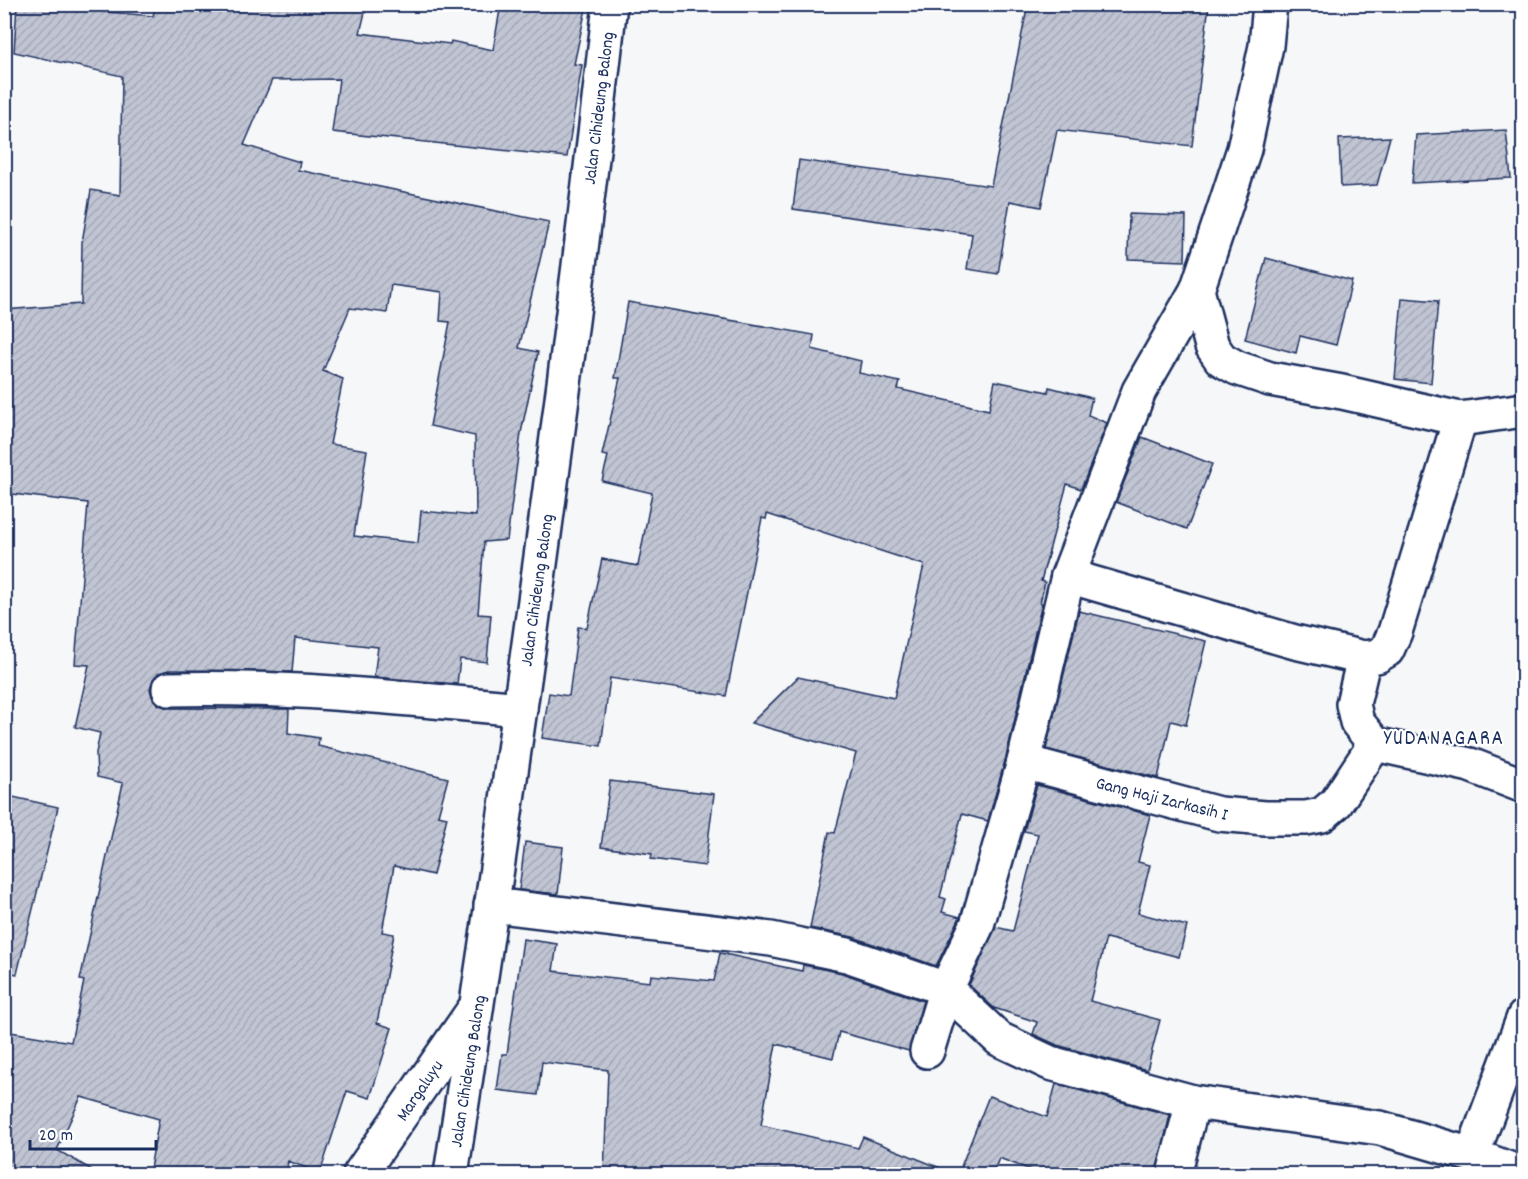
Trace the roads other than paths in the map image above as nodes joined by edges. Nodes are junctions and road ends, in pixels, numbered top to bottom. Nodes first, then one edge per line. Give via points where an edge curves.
1 (610, 4) edge
2 (1270, 4) edge
3 (1197, 290) junction
4 (1524, 410) edge
5 (1460, 419) junction
6 (1068, 576) junction
7 (1364, 658) junction
8 (170, 689) dead end
9 (520, 709) junction
10 (1375, 744) junction
11 (1024, 762) junction
12 (1524, 786) edge
13 (491, 905) junction
14 (946, 989) junction
15 (477, 1005) junction
16 (1524, 1017) edge
17 (927, 1051) dead end
18 (1193, 1102) junction
19 (1483, 1165) edge
20 (360, 1174) edge
21 (451, 1174) edge
22 (1174, 1174) edge
23 (1522, 1174) edge

1 - 9 street, Jalan Cihideung Balong via 578,287
2 - 3 street via 1266,46 1244,149
3 - 5 street via 1212,346 1221,359 1237,368 1270,379
3 - 6 street via 1139,391
4 - 5 street
5 - 7 street via 1395,632 1387,650
6 - 7 street via 1295,642
6 - 11 street
7 - 10 street via 1353,704 1356,722
8 - 9 street via 326,691
9 - 13 street, Jalan Cihideung Balong
10 - 11 street, Gang Haji Zarkasih I via 1336,802 1322,814 1306,818 1219,814
10 - 12 street via 1470,765
11 - 14 street via 977,925
13 - 14 street via 771,939 847,955
13 - 15 street, Jalan Cihideung Balong
14 - 17 street
14 - 18 street via 999,1039 1050,1063
15 - 20 street, Margaluyu
15 - 21 street, Jalan Cihideung Balong
16 - 19 street
18 - 19 street via 1380,1128
18 - 22 street
19 - 23 street

